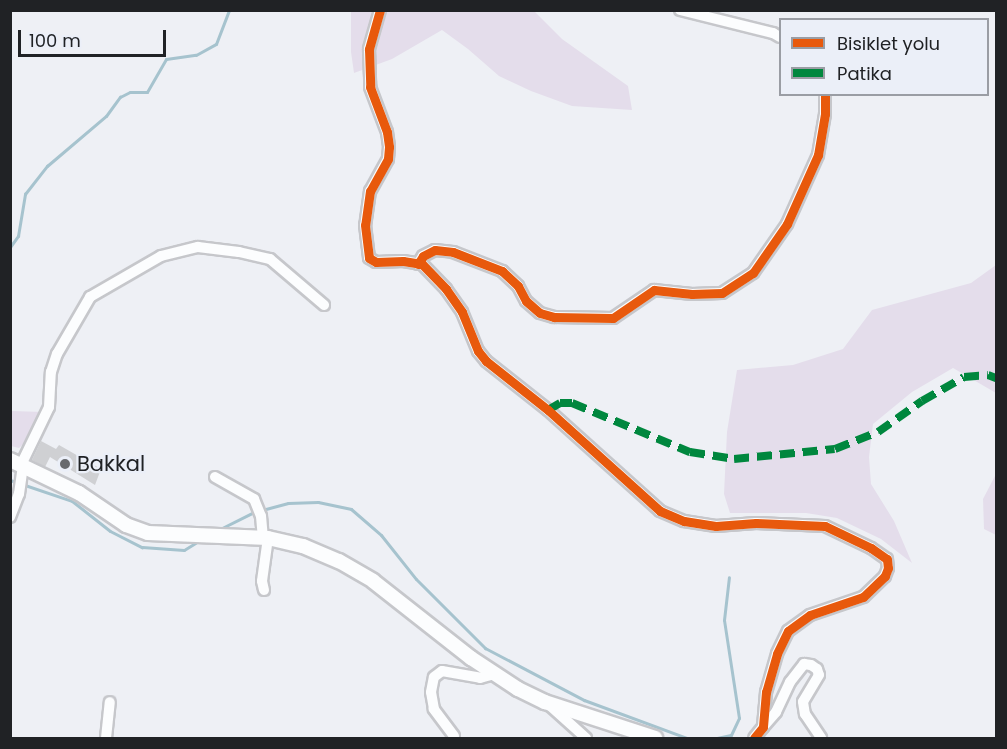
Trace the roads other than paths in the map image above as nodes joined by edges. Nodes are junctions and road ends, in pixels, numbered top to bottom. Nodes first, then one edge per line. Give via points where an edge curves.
1 (380, 10) edge
2 (681, 10) edge
3 (779, 36) edge
4 (825, 96) edge
5 (418, 264) junction
6 (324, 305) dead end
7 (19, 467) edge
8 (216, 477) dead end
9 (10, 517) edge
10 (265, 538) junction
11 (264, 590) dead end
12 (494, 674) junction
13 (110, 702) dead end
14 (545, 702) junction
15 (763, 727) junction
16 (454, 736) dead end
17 (106, 738) edge
18 (586, 738) edge
19 (655, 738) edge
20 (754, 738) edge
21 (821, 738) edge

1 - 5 street via 369,50 370,87 389,147 388,159 370,191 366,243 369,258 376,262
2 - 3 street
4 - 5 street via 818,155 787,224 753,273 722,292 654,290 613,318 554,317 540,313 525,301 518,286 502,271 453,252 435,250
5 - 15 street via 446,289 486,361 548,410 660,511 684,521 716,526 825,526 887,559 885,576 863,597 810,615 788,631 766,692
6 - 7 street via 270,259 198,248 161,256 90,297 57,354 51,372 49,407
7 - 9 street via 19,494
7 - 10 main road via 79,493 126,525 148,533
8 - 10 street via 254,499
10 - 11 street
10 - 12 main road via 303,546 357,571
12 - 14 main road
12 - 16 street via 480,678 442,671 434,677 434,709
13 - 17 street
14 - 18 street
14 - 19 main road
15 - 20 street
15 - 21 street via 776,712 790,682 804,664 811,665 819,675 803,702 805,714

